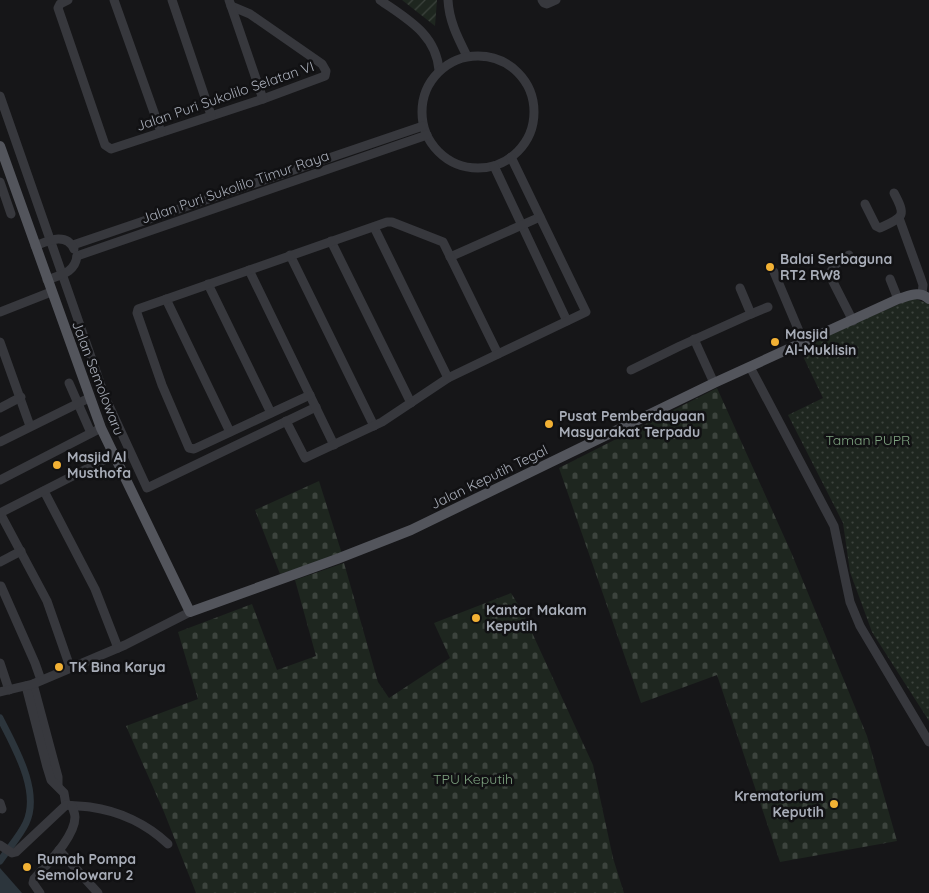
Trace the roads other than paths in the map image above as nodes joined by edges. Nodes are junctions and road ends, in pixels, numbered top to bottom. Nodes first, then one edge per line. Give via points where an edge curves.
1 (68, 0) edge
2 (114, 0) edge
3 (172, 0) edge
4 (380, 0) edge
5 (448, 0) edge
6 (542, 0) edge
7 (556, 0) edge
8 (230, 3) edge
9 (467, 56) junction
10 (440, 70) junction
11 (0, 96) edge
12 (263, 99) junction
13 (211, 115) junction
14 (423, 126) junction
15 (161, 132) junction
16 (427, 136) junction
17 (0, 146) edge
18 (511, 157) junction
19 (3, 166) edge
20 (494, 166) junction
21 (0, 182) edge
22 (234, 190) junction
23 (894, 193) dead end
24 (237, 201) junction
25 (864, 204) dead end
26 (11, 214) dead end
27 (540, 217) junction
28 (899, 218) junction
29 (523, 226) junction
30 (374, 227) junction
31 (331, 241) junction
32 (43, 243) junction
33 (73, 245) junction
34 (290, 255) junction
35 (849, 255) dead end
36 (77, 256) junction
37 (450, 257) junction
38 (249, 270) junction
39 (774, 272) dead end
40 (60, 275) junction
41 (48, 279) junction
42 (890, 279) dead end
43 (208, 284) junction
44 (740, 288) dead end
45 (51, 292) junction
46 (926, 297) edge
47 (166, 299) junction
48 (898, 300) junction
49 (768, 308) dead end
50 (0, 312) edge
51 (751, 314) junction
52 (567, 320) junction
53 (854, 321) junction
54 (694, 339) junction
55 (0, 342) edge
56 (804, 343) junction
57 (498, 354) junction
58 (9, 367) junction
59 (750, 367) junction
60 (631, 370) dead end
61 (0, 372) edge
62 (448, 378) junction
63 (69, 383) dead end
64 (714, 384) junction
65 (310, 395) junction
66 (20, 397) junction
67 (88, 398) junction
68 (77, 403) junction
69 (411, 403) junction
70 (316, 406) junction
71 (0, 408) edge
72 (271, 413) junction
73 (286, 421) junction
74 (30, 426) junction
75 (374, 426) junction
76 (96, 430) junction
77 (230, 432) junction
78 (0, 442) edge
79 (334, 445) junction
80 (114, 456) junction
81 (0, 480) edge
82 (44, 491) junction
83 (0, 513) edge
84 (21, 551) junction
85 (0, 562) edge
86 (1, 586) edge
87 (190, 612) junction
88 (118, 648) junction
89 (0, 663) edge
90 (70, 668) junction
91 (33, 684) junction
92 (5, 691) edge
93 (929, 742) edge
94 (69, 805) junction
95 (168, 844) dead end
96 (4, 848) edge
97 (59, 850) junction
98 (40, 893) edge
99 (98, 893) edge

1 - 15 street, Jalan Puri Sukolilo Selatan VI via 58,8 105,145 112,150
2 - 15 street
3 - 13 street
4 - 10 street via 425,35 435,48
5 - 9 street via 454,29
6 - 7 street via 547,4
8 - 12 street
8 - 12 street, Jalan Puri Sukolilo Selatan VI via 322,64 326,71 323,77
9 - 10 street
9 - 18 street via 486,56 504,62 523,78 529,90 534,114 532,127 528,138
10 - 14 street via 427,86
11 - 32 street
12 - 13 street, Jalan Puri Sukolilo Selatan VI
13 - 15 street, Jalan Puri Sukolilo Selatan VI
14 - 16 street
14 - 22 street, Jalan Puri Sukolilo Timur Raya
16 - 20 street via 438,152 455,163 474,168
16 - 24 street, Jalan Puri Sukolilo Timur Raya
17 - 19 main road, Jalan Semolowaru
18 - 20 street
18 - 27 street
19 - 32 main road, Jalan Semolowaru
20 - 29 street
21 - 26 street
22 - 24 street
22 - 33 street, Jalan Puri Sukolilo Timur Raya
23 - 28 street via 902,208
24 - 36 street, Jalan Puri Sukolilo Timur Raya
25 - 28 street via 878,228
27 - 29 street
27 - 52 street via 586,312
28 - 46 street
29 - 37 street
29 - 52 street
30 - 31 street
30 - 37 street via 392,222 443,242
30 - 62 street
31 - 34 street
31 - 69 street
32 - 33 street, Jalan Puri Sukolilo Timur Raya via 61,238
32 - 40 street
32 - 41 main road, Jalan Semolowaru
33 - 36 street
34 - 38 street
34 - 75 street
35 - 53 street via 829,274
36 - 40 street via 71,270
37 - 57 street
38 - 43 street
38 - 65 street
39 - 56 street
40 - 41 street
40 - 73 street via 105,397 147,488
41 - 45 main road, Jalan Semolowaru
42 - 48 street
43 - 47 street
43 - 72 street
44 - 51 street
45 - 50 street
45 - 67 main road, Jalan Semolowaru
46 - 48 main road, Jalan Keputih Tegal via 914,294
47 - 77 street
47 - 77 street via 138,309 137,313 189,448 194,450
48 - 53 main road, Jalan Keputih Tegal
49 - 51 street
51 - 54 street
52 - 57 street
53 - 56 main road, Jalan Keputih Tegal
54 - 60 street
54 - 64 street
55 - 58 street
56 - 59 main road, Jalan Keputih Tegal
57 - 62 street
58 - 61 street
58 - 66 street
59 - 64 main road, Jalan Keputih Tegal
59 - 93 street via 834,526 850,602 860,626
62 - 69 street
63 - 68 street
64 - 87 main road, Jalan Keputih Tegal via 411,530
65 - 70 street
65 - 72 street
66 - 71 street
66 - 74 street
67 - 68 street
67 - 76 main road, Jalan Semolowaru
68 - 74 street
68 - 76 street
69 - 75 street
70 - 73 street
70 - 79 street
72 - 77 street
73 - 79 street via 305,458
74 - 78 street
75 - 79 street
76 - 80 main road, Jalan Semolowaru
76 - 81 street
80 - 82 street
80 - 87 main road, Jalan Semolowaru
82 - 83 street
82 - 88 street via 95,589
83 - 84 street
84 - 85 street
84 - 90 street via 46,601
86 - 91 street via 35,663
87 - 88 street
88 - 90 street
89 - 92 street
90 - 91 street
91 - 92 street
91 - 94 street via 58,786
94 - 95 street via 126,816 146,826
94 - 96 street via 16,852
94 - 97 street via 76,815 73,828
97 - 98 street via 34,879
97 - 99 street

